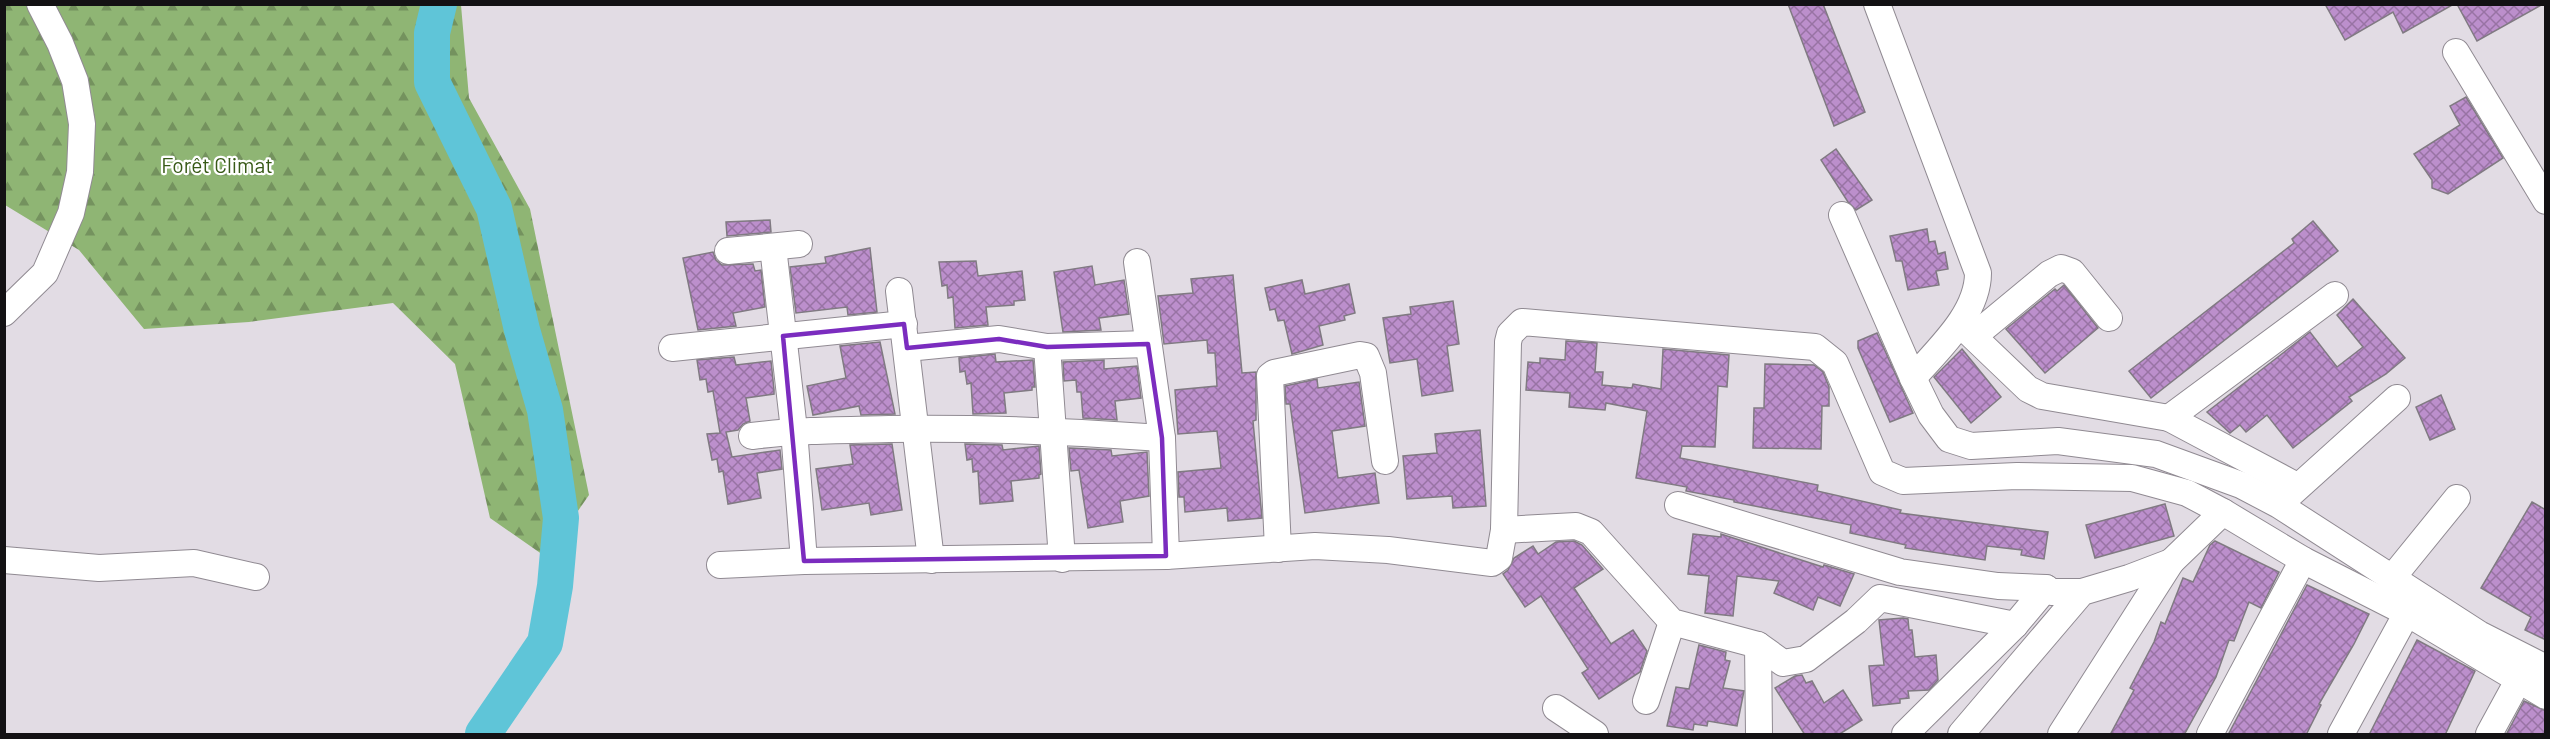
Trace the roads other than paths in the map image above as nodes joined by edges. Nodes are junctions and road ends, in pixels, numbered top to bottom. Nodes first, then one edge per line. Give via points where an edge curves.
1 (40, 4) edge
2 (1877, 4) edge
3 (2456, 52) dead end
4 (2546, 201) edge
5 (1842, 215) dead end
6 (799, 244) dead end
7 (773, 247) junction
8 (728, 251) dead end
9 (1137, 262) dead end
10 (899, 291) dead end
11 (2336, 295) dead end
12 (4, 313) edge
13 (2109, 318) dead end
14 (1967, 330) junction
15 (783, 336) junction
16 (905, 336) junction
17 (1148, 344) junction
18 (1047, 346) junction
19 (672, 348) dead end
20 (1913, 378) junction
21 (2397, 398) dead end
22 (2169, 418) junction
23 (916, 429) junction
24 (794, 430) junction
25 (1053, 430) junction
26 (752, 435) dead end
27 (1162, 438) junction
28 (1385, 461) dead end
29 (2297, 486) junction
30 (2457, 498) dead end
31 (1678, 505) dead end
32 (2279, 505) junction
33 (2223, 512) junction
34 (1504, 530) junction
35 (1278, 549) junction
36 (1166, 556) junction
37 (1062, 559) junction
38 (4, 560) edge
39 (931, 560) junction
40 (2303, 560) junction
41 (804, 561) junction
42 (2170, 562) junction
43 (720, 565) dead end
44 (256, 578) dead end
45 (2392, 578) junction
46 (2046, 588) junction
47 (2082, 592) junction
48 (2407, 613) junction
49 (1672, 622) junction
50 (2015, 625) junction
51 (1758, 645) junction
52 (2546, 668) edge
53 (2519, 679) junction
54 (2546, 696) edge
55 (1646, 701) dead end
56 (1556, 708) dead end
57 (1595, 735) edge
58 (1759, 735) edge
59 (1905, 735) edge
60 (1961, 735) edge
61 (2061, 735) edge
62 (2210, 735) edge
63 (2340, 735) edge
64 (2489, 735) edge

1 - 12 street via 75,81 82,124 80,172 71,213 45,273
2 - 14 street via 1978,273
3 - 4 street
5 - 20 street
6 - 7 street
7 - 8 street
7 - 15 street
9 - 17 street
10 - 16 street
11 - 22 street
13 - 14 street via 2072,272 2061,268
14 - 20 street
14 - 22 street via 2028,388 2042,396
15 - 16 street
15 - 19 street
15 - 24 street
16 - 18 street via 999,339
16 - 23 street
17 - 18 street
17 - 27 street
18 - 25 street
20 - 32 street via 1931,415 1949,439 1971,446 2058,441 2156,453 2241,485
21 - 29 street
22 - 29 street
23 - 24 street
23 - 25 street
23 - 39 street
24 - 26 street
24 - 41 street
25 - 27 street
25 - 37 street
27 - 36 street
28 - 35 street via 1373,373 1366,356 1270,376
29 - 32 street
30 - 45 street
31 - 46 street via 1900,572 1998,586
32 - 45 street
33 - 34 street via 2187,493 2132,478 1891,478 1882,472 1835,363 1815,347 1522,322 1508,342
33 - 40 street
33 - 42 street
34 - 35 street via 1499,558 1492,563 1388,550 1315,546
34 - 49 street via 1576,526 1591,532
35 - 36 street
36 - 37 street
37 - 39 street
38 - 44 street via 99,568 194,564
39 - 41 street
40 - 48 street
40 - 62 street
41 - 43 street
42 - 47 street
42 - 61 street
45 - 52 street via 2479,634
46 - 47 street via 2051,592
46 - 50 street
47 - 60 street
48 - 53 street
48 - 63 street
49 - 51 street
49 - 55 street
50 - 51 street via 1880,598 1806,659 1783,663
50 - 59 street
51 - 58 street
53 - 54 street
53 - 64 street
56 - 57 street

